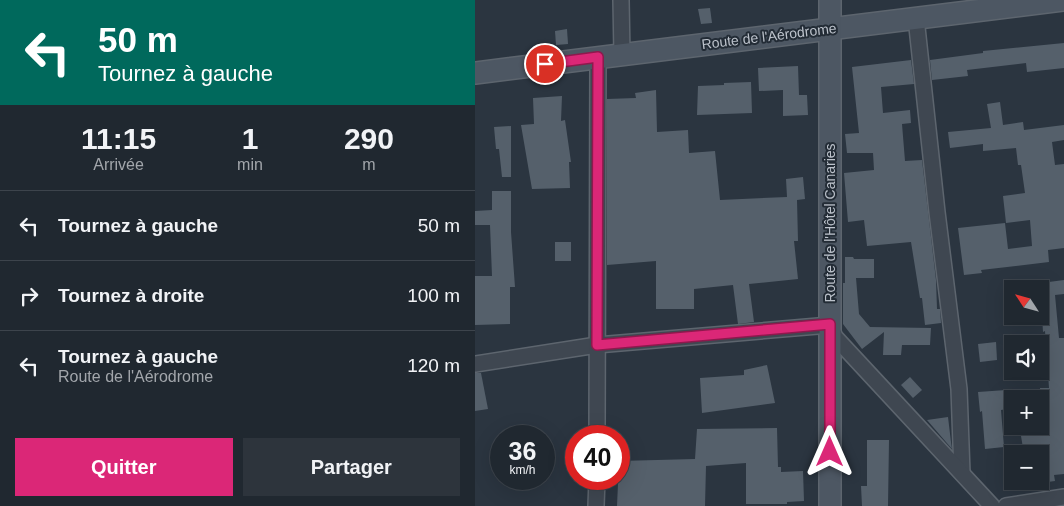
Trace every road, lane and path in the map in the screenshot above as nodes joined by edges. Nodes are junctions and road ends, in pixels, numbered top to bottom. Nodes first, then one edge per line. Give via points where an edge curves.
1 (621, 0) edge
2 (830, 0) edge
3 (1064, 0) edge
4 (916, 18) junction
5 (830, 29) junction
6 (622, 54) junction
7 (598, 57) junction
8 (475, 73) edge
9 (830, 324) junction
10 (597, 345) junction
11 (475, 364) edge
12 (597, 425) edge
13 (962, 473) junction
14 (597, 490) edge
15 (1064, 497) edge
16 (596, 506) edge
17 (829, 506) edge
18 (992, 506) edge
19 (1006, 506) edge

1 - 6 street
2 - 5 street, Route de l'Hôtel Canaries
3 - 4 street, Route de l'Aérodrome
4 - 5 street, Route de l'Aérodrome
4 - 13 street via 959,389
5 - 6 street, Route de l'Aérodrome
5 - 9 street, Route de l'Hôtel Canaries
6 - 7 street, Route de l'Aérodrome
7 - 8 street, Route de l'Aérodrome
7 - 10 street
9 - 10 street
9 - 13 street via 835,338
9 - 17 street, Route de l'Hôtel Canaries
10 - 11 street
10 - 12 street
13 - 18 street
14 - 16 street
15 - 19 street

